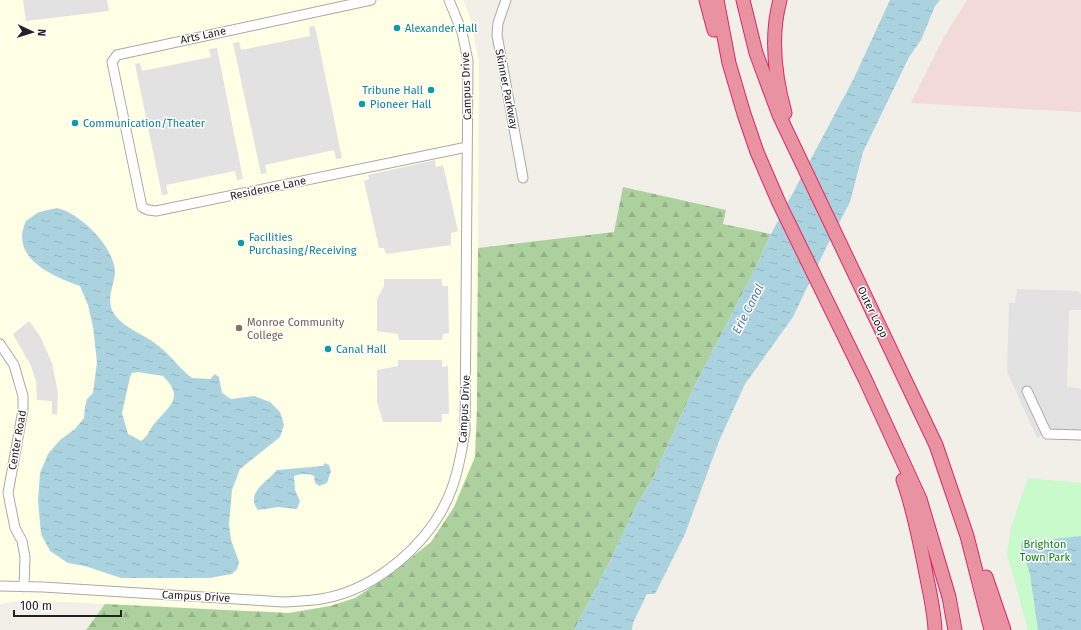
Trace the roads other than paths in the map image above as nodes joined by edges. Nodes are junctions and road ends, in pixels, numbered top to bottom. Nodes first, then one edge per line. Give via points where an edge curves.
1 (371, 0) edge
2 (449, 0) edge
3 (506, 0) edge
4 (706, 0) edge
5 (717, 0) edge
6 (743, 0) edge
7 (780, 0) edge
8 (788, 132) junction
9 (126, 135) joint
10 (467, 147) junction
11 (766, 174) junction
12 (524, 178) dead end
13 (0, 344) edge
14 (865, 379) junction
15 (1027, 391) dead end
16 (1081, 435) edge
17 (936, 445) junction
18 (0, 586) edge
19 (24, 587) junction
20 (935, 630) edge
21 (955, 630) edge
22 (991, 630) edge
23 (1004, 630) edge

1 - 9 street, Arts Lane via 117,55 112,62
2 - 10 street, Campus Drive via 462,32 468,61
3 - 12 street, Skinner Parkway via 497,34
4 - 11 highway via 729,84
5 - 11 highway via 736,89
6 - 8 highway via 760,66
7 - 8 highway via 775,28 776,66
8 - 17 highway, Outer Loop via 806,176
9 - 10 street, Residence Lane via 142,207 156,211
10 - 19 street, Campus Drive via 465,432 452,488 442,510 407,555 380,575 350,591 321,599 284,602
11 - 14 highway
13 - 19 street, Center Road via 14,365 22,396 23,410 8,493 15,528 22,541 25,557
14 - 20 highway via 909,495 933,606
14 - 21 highway via 920,499 949,597
15 - 16 street via 1047,434
17 - 22 highway, Outer Loop via 967,536
17 - 23 highway
18 - 19 street, Campus Drive

